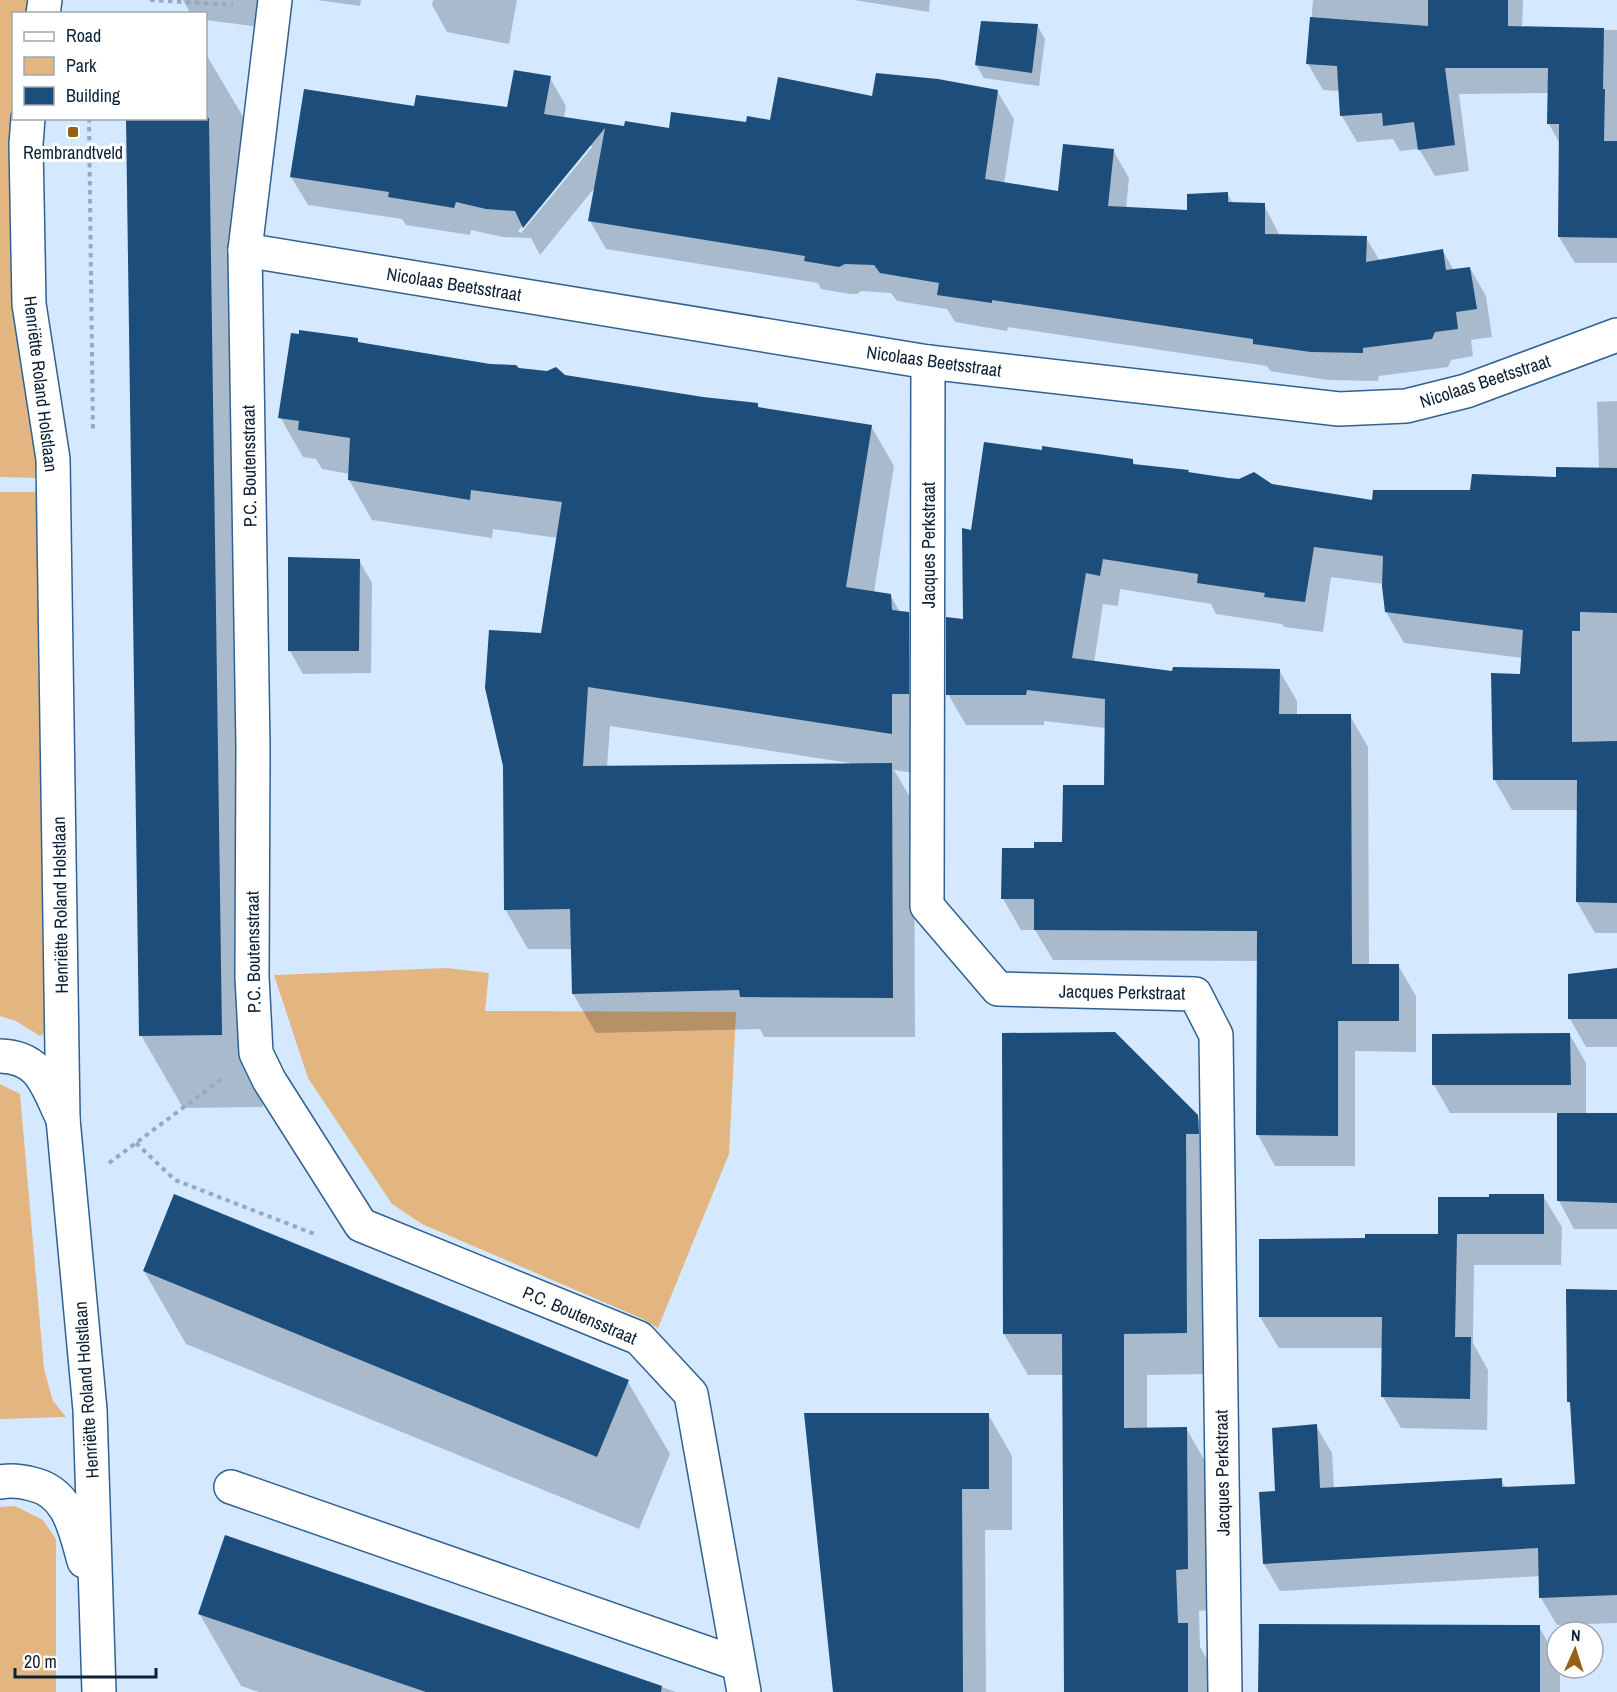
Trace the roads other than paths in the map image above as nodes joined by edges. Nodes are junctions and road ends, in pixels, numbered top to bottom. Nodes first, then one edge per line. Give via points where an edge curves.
1 (274, 4) edge
2 (28, 120) edge
3 (245, 250) junction
4 (1617, 335) edge
5 (928, 362) junction
6 (0, 1056) edge
7 (63, 1119) junction
8 (0, 1482) edge
9 (231, 1487) dead end
10 (98, 1605) junction
11 (741, 1678) edge
12 (99, 1692) edge
13 (1225, 1692) edge

1 - 3 street, P.C. Boutensstraat
2 - 7 street, Henriëtte Roland Holstlaan via 29,304 53,459
3 - 5 street, Nicolaas Beetsstraat
3 - 11 street, P.C. Boutensstraat via 256,1053 361,1225 639,1338 691,1394
4 - 5 street, Nicolaas Beetsstraat via 1466,391 1406,406 1339,409
5 - 13 street, Jacques Perkstraat via 927,906 998,989 1195,994 1216,1035
6 - 7 street via 31,1063
7 - 10 street, Henriëtte Roland Holstlaan via 90,1410
8 - 10 street via 16,1480 45,1487 64,1505 72,1518
9 - 11 street, P.C. Boutensstraat
10 - 12 street, Henriëtte Roland Holstlaan

